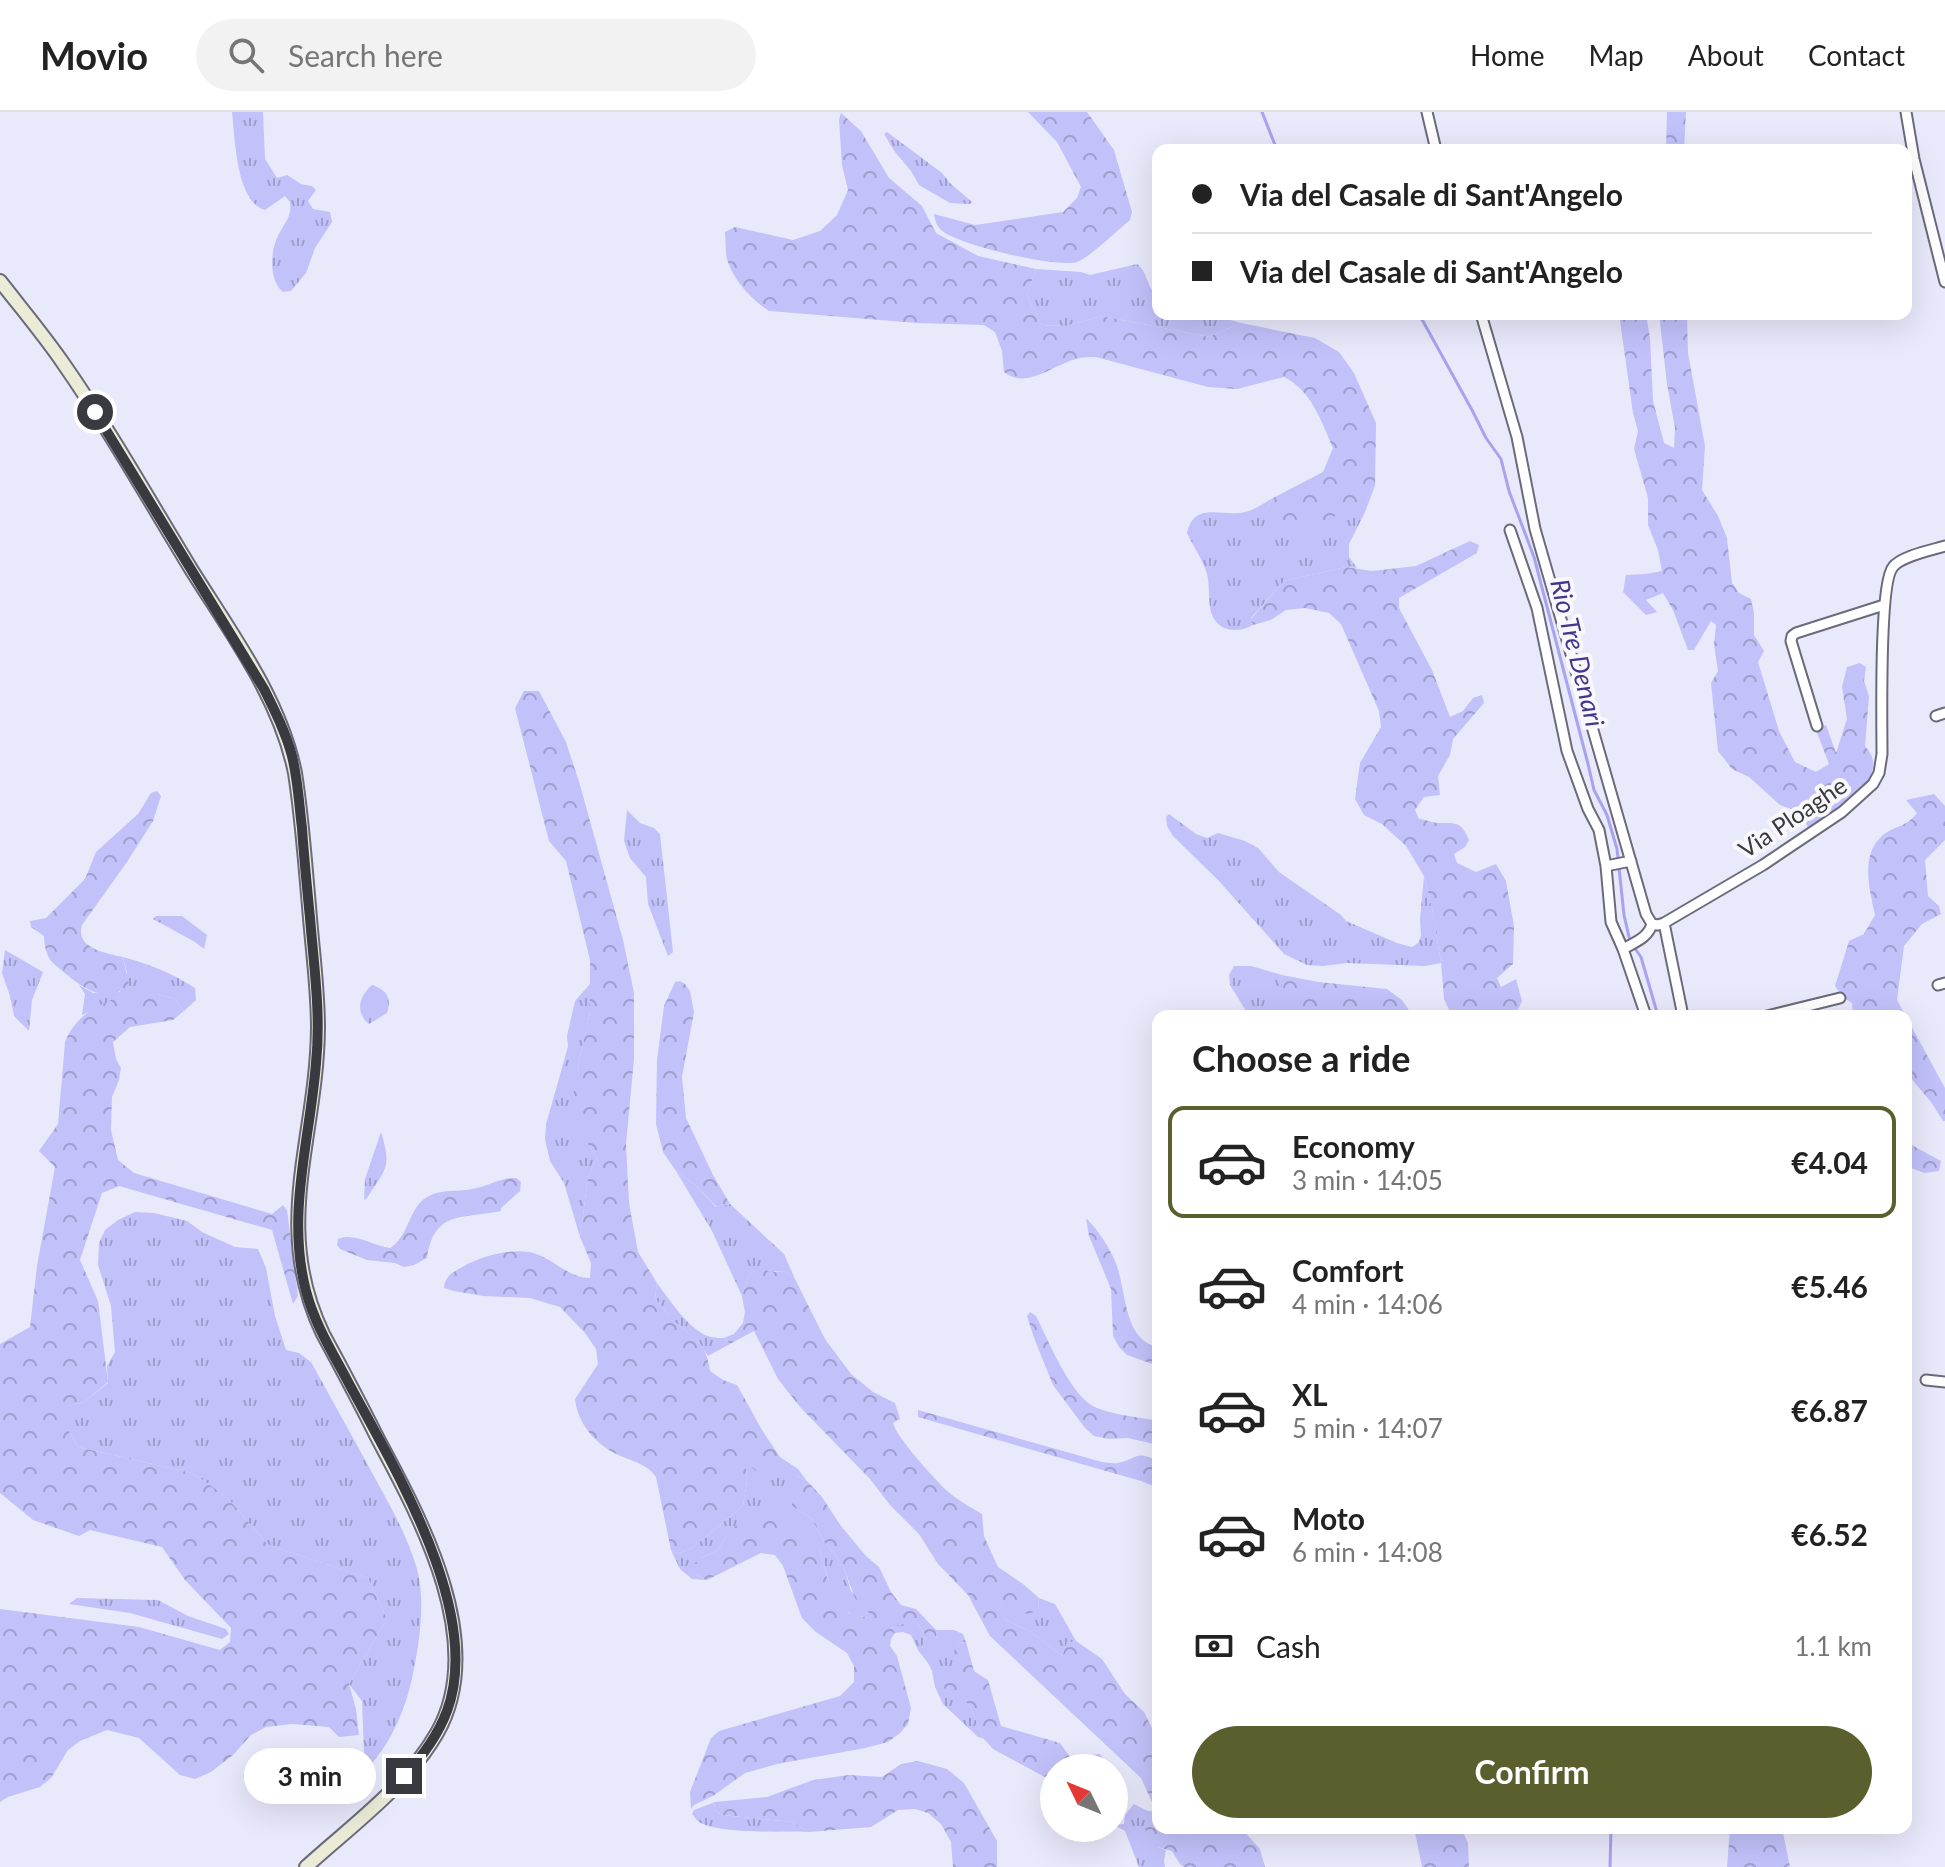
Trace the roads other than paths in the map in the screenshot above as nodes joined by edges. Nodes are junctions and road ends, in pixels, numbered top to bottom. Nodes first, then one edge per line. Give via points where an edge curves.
1 (1427, 112) edge
2 (1906, 112) edge
3 (1435, 144) edge
4 (1911, 144) edge
5 (1912, 147) edge
6 (0, 281) edge
7 (1945, 282) edge
8 (1483, 320) edge
9 (1510, 530) dead end
10 (1945, 546) edge
11 (1884, 605) junction
12 (1817, 726) dead end
13 (1631, 861) junction
14 (1606, 866) junction
15 (1664, 923) junction
16 (1652, 924) junction
17 (1623, 949) junction
18 (1840, 998) dead end
19 (1644, 1010) edge
20 (1682, 1010) edge
21 (1791, 1010) edge
22 (1926, 1380) dead end
23 (1945, 1382) edge
24 (306, 1867) edge

1 - 3 street
2 - 4 street
5 - 7 street
6 - 24 main road via 95,412 254,670 280,722 295,773 318,1027 298,1206 301,1267 317,1321 428,1539 448,1605 455,1655 447,1711 426,1749 395,1786
8 - 13 street via 1517,437 1535,529
9 - 14 street via 1537,608 1567,751 1599,830
10 - 11 street, Via Ploaghe via 1894,565
11 - 12 street via 1792,636
11 - 15 street, Via Ploaghe via 1882,754 1873,784 1804,839
13 - 14 street
13 - 16 street
14 - 17 street via 1610,916
15 - 16 street, Via Ploaghe
15 - 20 street
16 - 17 street via 1645,937
17 - 19 street
18 - 21 street
22 - 23 street

